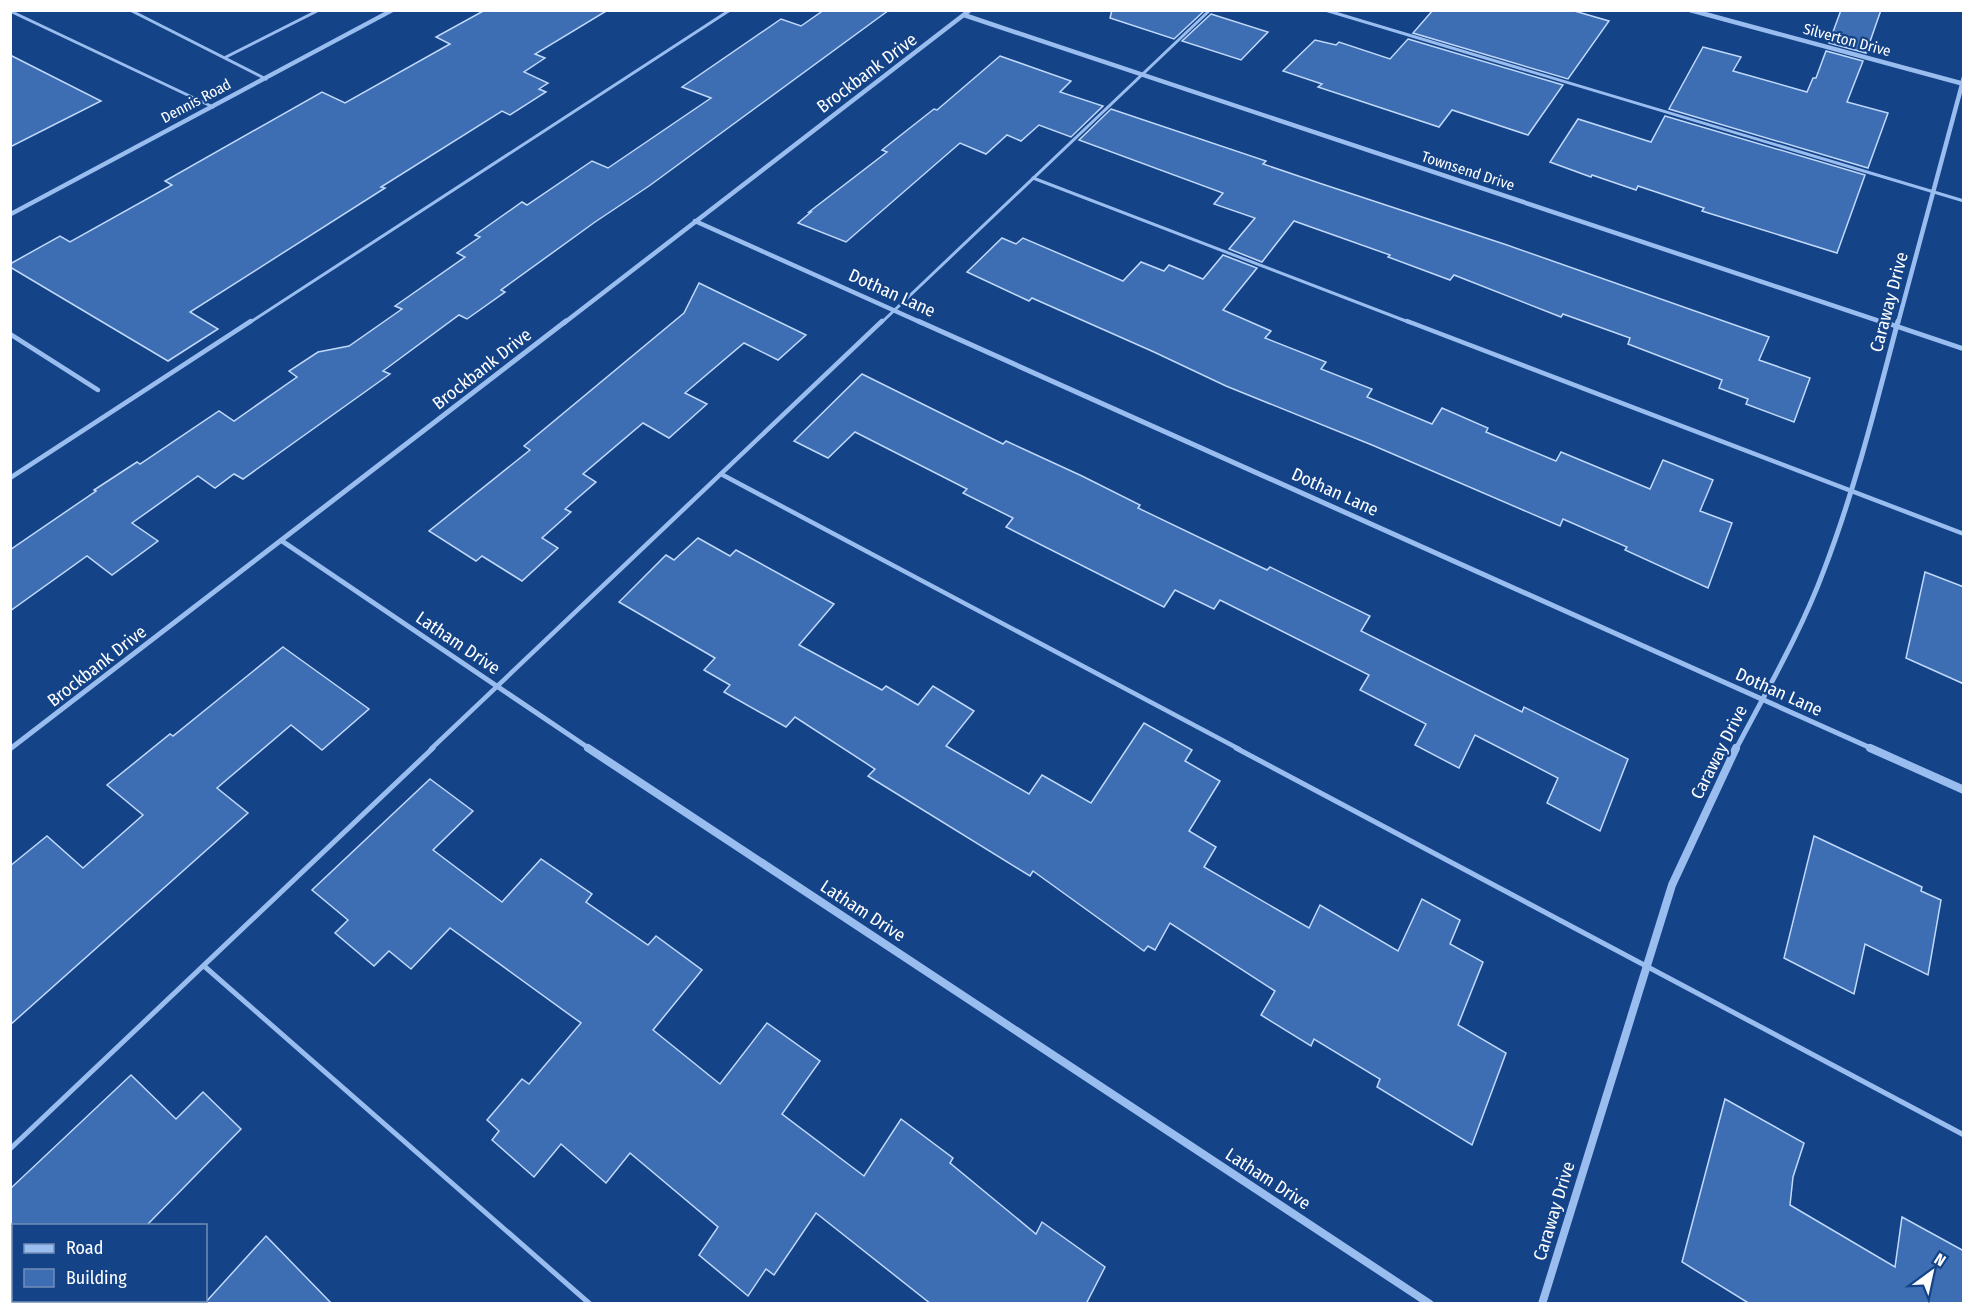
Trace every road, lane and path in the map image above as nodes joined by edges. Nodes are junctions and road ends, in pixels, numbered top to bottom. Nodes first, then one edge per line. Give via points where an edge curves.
1 (10, 10) edge
2 (130, 10) edge
3 (319, 10) edge
4 (730, 10) edge
5 (970, 10) edge
6 (1210, 10) edge
7 (1325, 10) edge
8 (1690, 10) edge
9 (394, 11) edge
10 (964, 15) junction
11 (226, 57) junction
12 (1142, 75) junction
13 (266, 79) junction
14 (1963, 82) edge
15 (213, 107) junction
16 (1033, 178) junction
17 (1934, 192) junction
18 (1964, 201) edge
19 (10, 215) edge
20 (695, 221) junction
21 (894, 310) junction
22 (1898, 327) junction
23 (10, 334) edge
24 (1964, 349) edge
25 (98, 390) dead end
26 (722, 474) junction
27 (10, 478) edge
28 (1852, 492) junction
29 (1964, 534) edge
30 (282, 541) junction
31 (497, 688) junction
32 (1761, 700) junction
33 (10, 749) edge
34 (1964, 790) edge
35 (204, 966) junction
36 (1645, 966) junction
37 (1964, 1135) edge
38 (10, 1149) edge
39 (590, 1304) edge
40 (1430, 1304) edge
41 (1542, 1304) edge

1 - 15 lane
2 - 11 lane
3 - 11 lane
4 - 27 lane
5 - 10 street, Brockbank Drive
6 - 12 lane
7 - 17 lane
8 - 14 street, Silverton Drive
9 - 13 street, Dennis Road
10 - 12 street, Townsend Drive
10 - 20 street, Brockbank Drive
11 - 13 lane
12 - 16 lane
12 - 22 street, Townsend Drive
13 - 15 street, Dennis Road
14 - 17 street, Caraway Drive
15 - 19 street, Dennis Road
16 - 21 lane
16 - 28 lane
17 - 18 lane
17 - 22 street, Caraway Drive
20 - 21 street, Dothan Lane
20 - 30 street, Brockbank Drive
21 - 26 lane
21 - 32 street, Dothan Lane
22 - 24 street, Townsend Drive
22 - 28 street, Caraway Drive
23 - 25 lane
26 - 31 lane
26 - 36 lane
28 - 29 lane
28 - 32 street, Caraway Drive via 1815,592
30 - 31 street, Latham Drive
30 - 33 street, Brockbank Drive
31 - 35 lane
31 - 40 street, Latham Drive
32 - 34 street, Dothan Lane
32 - 36 street, Caraway Drive via 1672,885
35 - 38 lane
35 - 39 lane
36 - 37 lane
36 - 41 street, Caraway Drive

